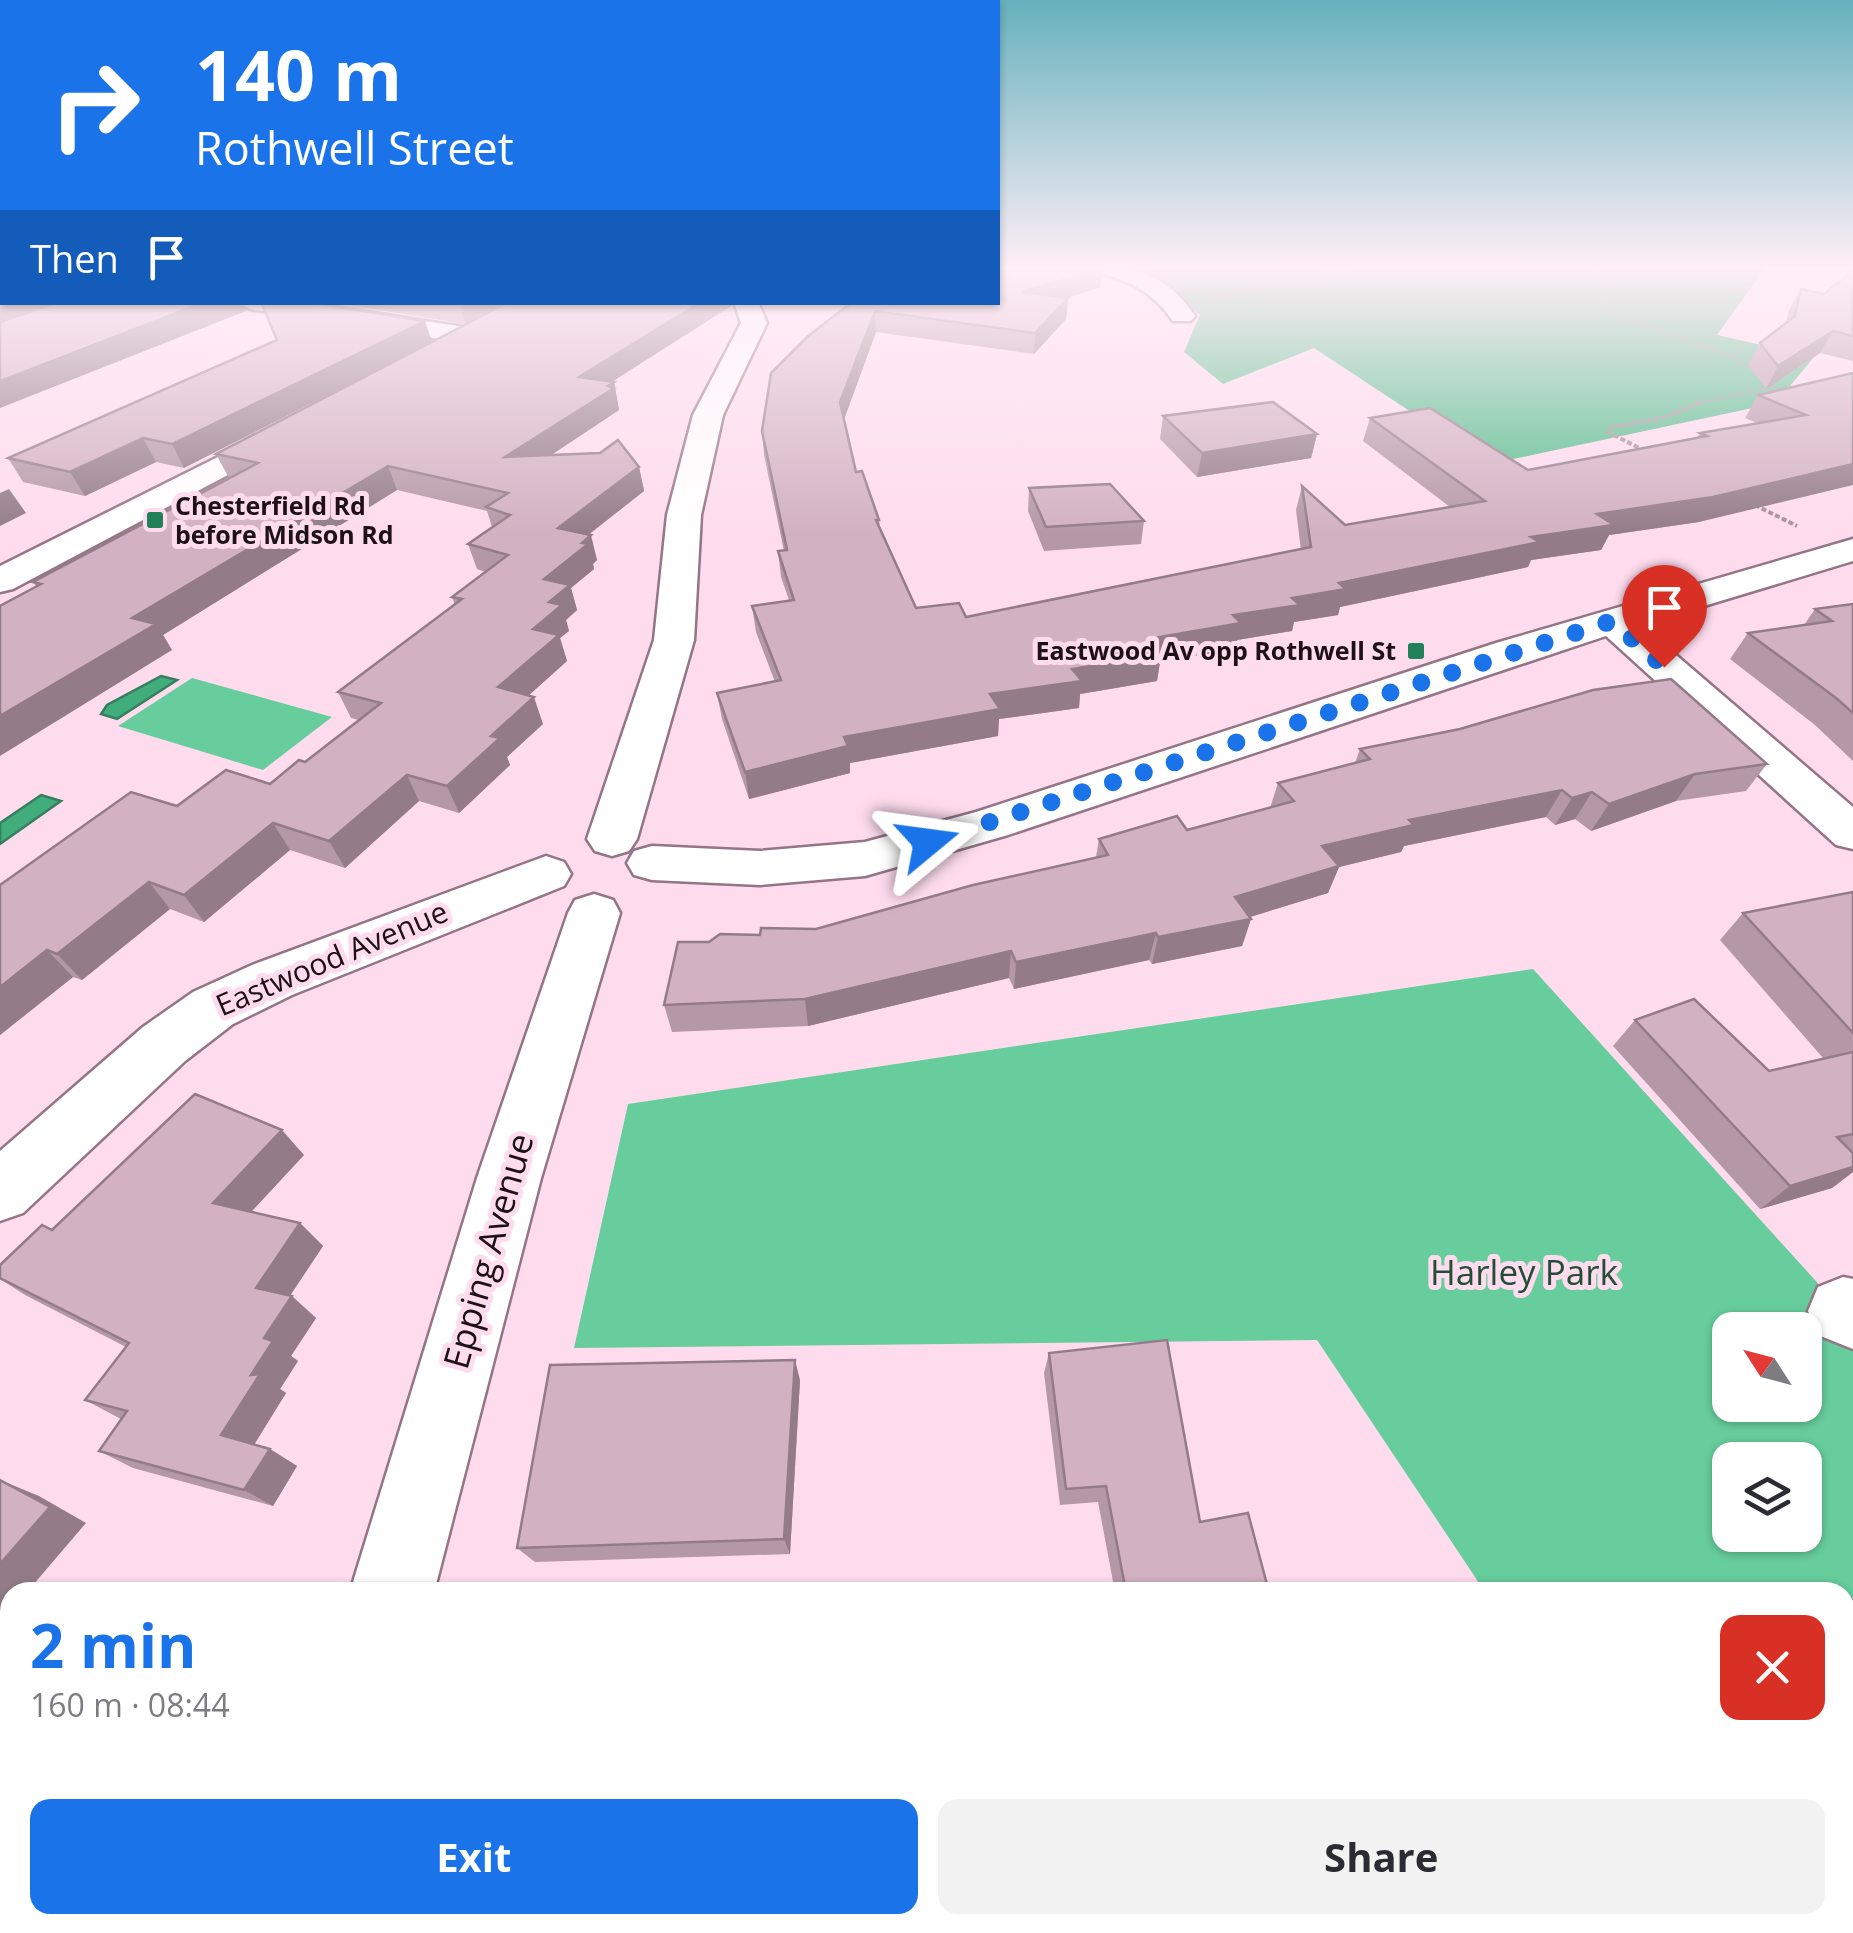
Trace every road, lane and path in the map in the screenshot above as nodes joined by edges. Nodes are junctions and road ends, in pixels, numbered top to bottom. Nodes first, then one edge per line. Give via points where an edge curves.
1 (435, 355) edge
2 (738, 355) edge
3 (1732, 355) edge
4 (419, 364) edge
5 (314, 418) edge
6 (1652, 454) edge
7 (1753, 504) edge
8 (1803, 529) dead end
9 (1853, 550) edge
10 (0, 581) edge
11 (1612, 621) junction
12 (1853, 833) edge
13 (632, 851) junction
14 (570, 893) junction
15 (0, 1192) edge
16 (395, 1582) edge

1 - 4 street
2 - 13 street via 708,416 684,515 674,640
3 - 6 path via 1771,377 1775,386 1608,432
5 - 10 street
7 - 8 path
9 - 11 street
11 - 12 street
11 - 13 street via 865,860 760,868
13 - 14 street via 579,845 553,862
13 - 14 street, Eastwood Avenue via 648,885 639,895 610,910
14 - 15 street, Eastwood Avenue via 272,980 213,1008
14 - 16 street, Epping Avenue via 508,1178

